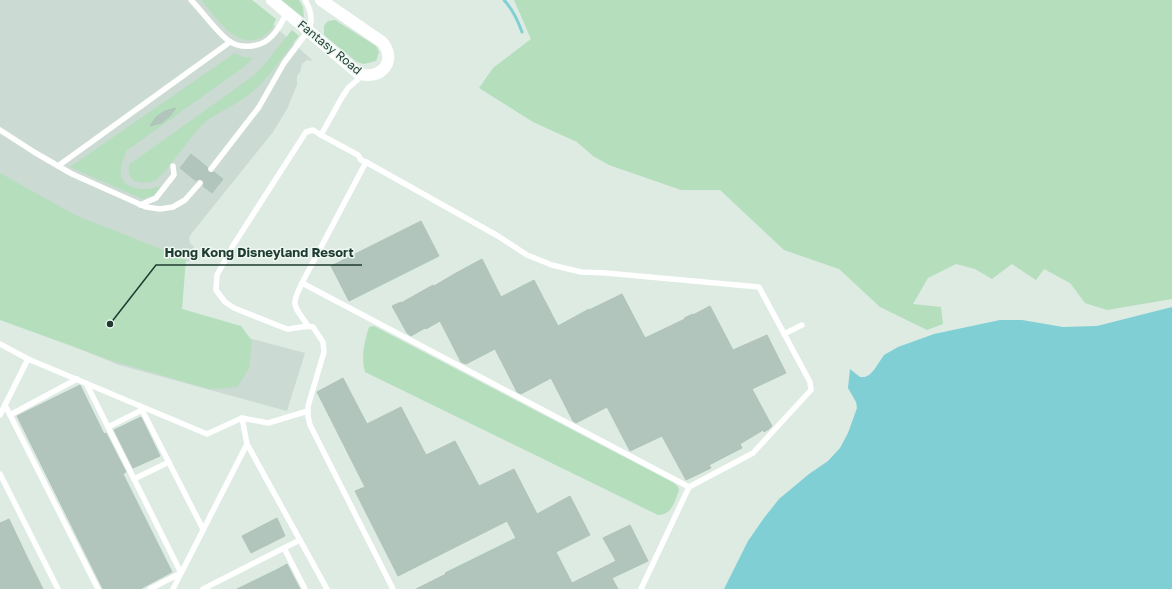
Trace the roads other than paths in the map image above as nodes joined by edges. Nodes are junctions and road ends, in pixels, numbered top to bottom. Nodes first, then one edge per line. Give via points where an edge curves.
1 (191, 0) edge
2 (272, 0) edge
3 (305, 0) edge
4 (321, 0) edge
5 (287, 12) junction
6 (308, 31) junction
7 (230, 42) junction
8 (363, 75) junction
9 (0, 130) edge
10 (320, 135) junction
11 (366, 162) junction
12 (58, 166) junction
13 (172, 166) dead end
14 (211, 169) dead end
15 (200, 183) dead end
16 (140, 205) junction
17 (302, 283) junction
18 (802, 325) dead end
19 (308, 326) junction
20 (784, 334) junction
21 (0, 344) edge
22 (28, 359) junction
23 (77, 380) junction
24 (86, 383) junction
25 (5, 405) junction
26 (141, 408) junction
27 (308, 411) junction
28 (0, 414) edge
29 (10, 414) junction
30 (242, 418) junction
31 (108, 427) junction
32 (247, 444) junction
33 (169, 462) junction
34 (0, 474) edge
35 (134, 479) junction
36 (689, 487) junction
37 (203, 529) junction
38 (300, 540) junction
39 (284, 548) junction
40 (181, 573) junction
41 (58, 589) edge
42 (98, 589) edge
43 (150, 589) edge
44 (173, 589) edge
45 (203, 589) edge
46 (306, 589) edge
47 (327, 589) edge
48 (392, 589) edge
49 (641, 589) edge

1 - 7 lane
2 - 5 main road, Fantasy Road
3 - 6 lane via 312,17
4 - 8 main road, Fantasy Road via 385,45 388,54 387,64 377,74
5 - 6 main road, Fantasy Road
5 - 7 lane via 276,32 264,43 248,47
6 - 8 main road, Fantasy Road
6 - 14 lane via 284,63 258,108
7 - 12 lane
8 - 10 lane via 348,88
9 - 12 lane
10 - 11 lane
10 - 19 lane via 313,130 306,132 217,274 216,290 225,302 234,308 287,329
11 - 17 lane
11 - 20 lane via 527,255 552,265 581,272 759,286
12 - 16 lane
13 - 16 lane via 174,175 156,198
15 - 16 lane via 185,200 173,207 153,209
17 - 19 lane via 294,305
17 - 36 lane
18 - 20 lane
19 - 27 lane via 313,327 323,342 324,352
20 - 36 lane via 810,382 811,390 753,453
21 - 22 lane
22 - 23 lane
22 - 25 lane
23 - 24 lane
23 - 29 lane
24 - 26 lane
24 - 31 lane
25 - 28 lane
25 - 29 lane
26 - 30 lane via 207,434
26 - 31 lane
26 - 33 lane
27 - 30 lane via 268,423
27 - 48 lane via 310,425
29 - 42 lane
30 - 32 lane
31 - 35 lane
32 - 37 lane
32 - 38 lane
33 - 35 lane
33 - 37 lane
34 - 41 lane
35 - 40 lane
36 - 49 lane
37 - 40 lane
38 - 39 lane
38 - 47 lane
39 - 45 lane
39 - 46 lane
40 - 43 lane
40 - 44 lane

